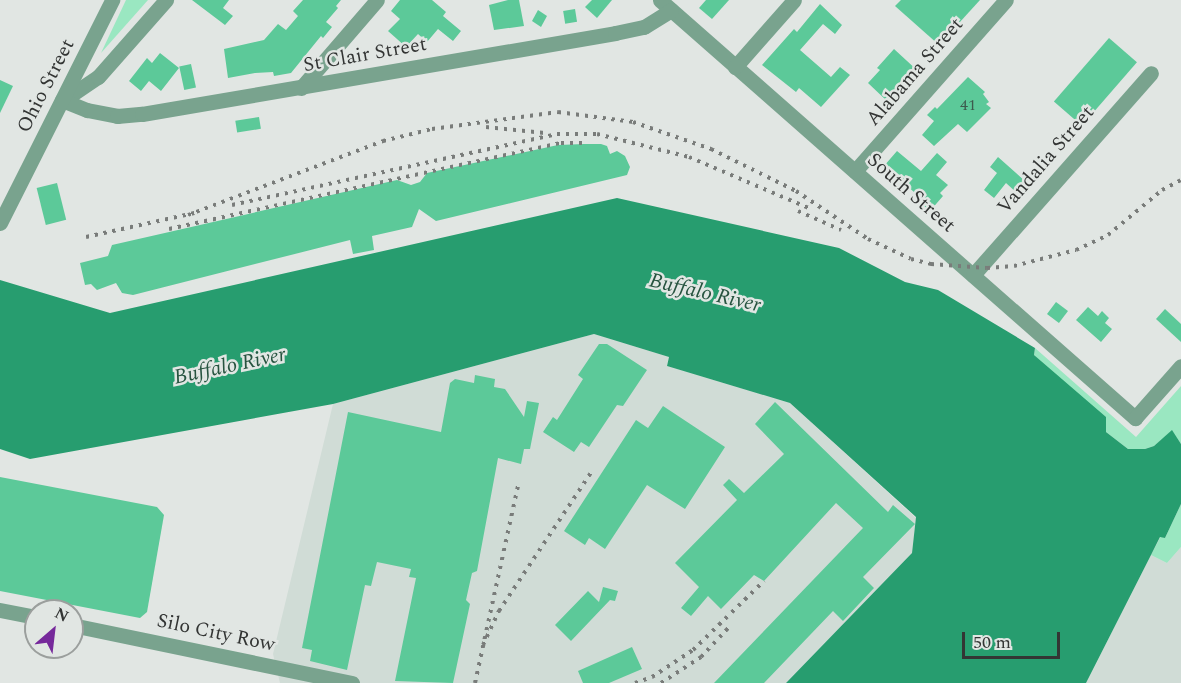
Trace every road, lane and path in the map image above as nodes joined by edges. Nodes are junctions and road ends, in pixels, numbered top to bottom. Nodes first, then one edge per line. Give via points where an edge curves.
1 (112, 0) edge
2 (166, 0) edge
3 (377, 0) edge
4 (794, 0) edge
5 (1006, 0) edge
6 (665, 5) edge
7 (735, 67) junction
8 (1151, 73) dead end
9 (301, 88) junction
10 (62, 100) junction
11 (855, 171) junction
12 (0, 223) edge
13 (973, 275) junction
14 (1181, 366) edge
15 (0, 610) edge
16 (24, 615) edge
17 (84, 627) edge
18 (352, 683) edge

1 - 10 street, Ohio Street
2 - 10 street via 98,77
3 - 9 street
4 - 7 street
5 - 11 street, Alabama Street
6 - 7 street, South Street
6 - 9 street, St Clair Street via 644,27
7 - 11 street, South Street
8 - 13 street, Vandalia Street
9 - 10 street, St Clair Street via 117,116
10 - 12 street, Ohio Street
11 - 13 street, South Street
13 - 14 street, South Street via 1136,418
15 - 16 street
17 - 18 street, Silo City Row

